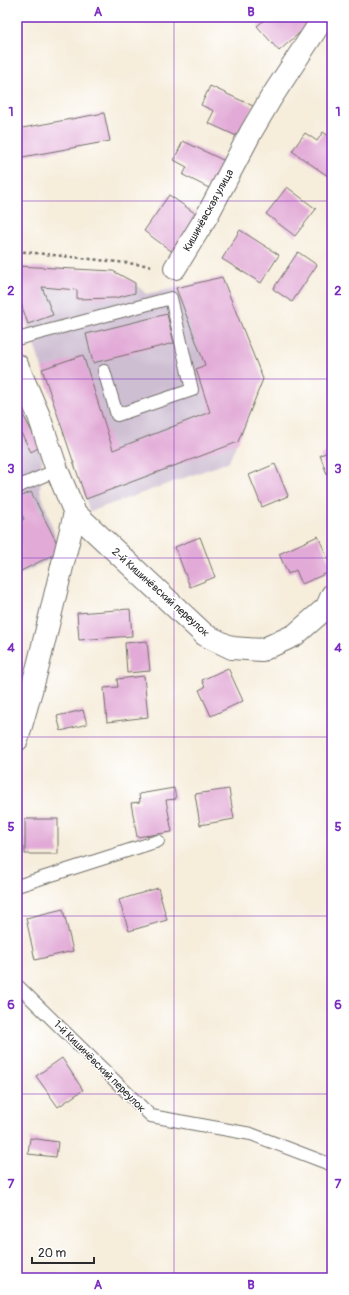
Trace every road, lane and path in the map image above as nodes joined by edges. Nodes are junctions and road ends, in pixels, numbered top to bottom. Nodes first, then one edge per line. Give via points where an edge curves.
1 (324, 17) edge
2 (17, 251) edge
3 (175, 268) joint
4 (17, 340) edge
5 (17, 367) edge
6 (104, 372) dead end
7 (57, 470) junction
8 (17, 487) edge
9 (75, 513) junction
10 (332, 595) edge
11 (17, 740) edge
12 (158, 841) dead end
13 (17, 886) edge
14 (17, 985) edge
15 (332, 1165) edge

1 - 3 street, Кишинёвская улица via 271,98 208,214
2 - 3 path
4 - 6 lane via 170,298 192,390 117,415
5 - 7 street via 39,416
7 - 8 lane
7 - 9 street
9 - 10 street, 2-й Кишинёвский переулок via 205,635 232,648 262,650 295,635 327,606
9 - 11 street via 38,666
12 - 13 lane
14 - 15 lane, 1-й Кишинёвский переулок via 151,1116 251,1134

